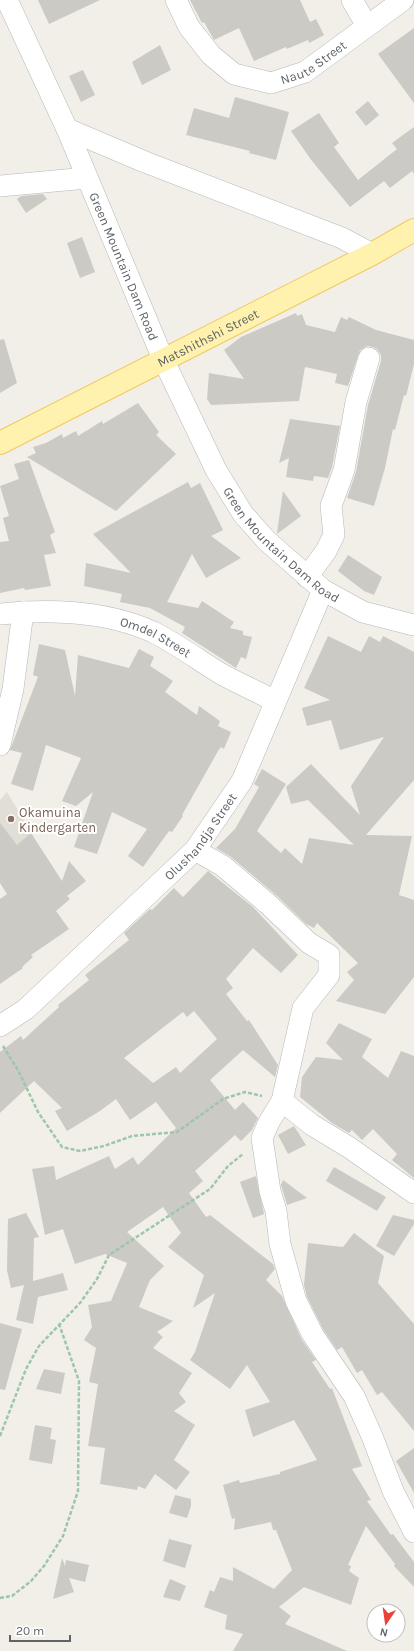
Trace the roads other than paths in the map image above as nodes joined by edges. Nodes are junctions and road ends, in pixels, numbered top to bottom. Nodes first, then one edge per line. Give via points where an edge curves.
1 (6, 0) edge
2 (176, 0) edge
3 (352, 0) edge
4 (403, 0) edge
5 (367, 26) junction
6 (67, 129) junction
7 (87, 178) junction
8 (0, 186) edge
9 (414, 230) edge
10 (372, 254) junction
11 (369, 358) dead end
12 (163, 359) junction
13 (0, 443) edge
14 (315, 584) junction
15 (23, 612) junction
16 (0, 614) edge
17 (414, 625) edge
18 (275, 701) junction
19 (0, 744) edge
20 (195, 850) junction
21 (0, 1026) edge
22 (282, 1101) junction
23 (414, 1193) edge
24 (414, 1532) edge

1 - 6 street, Green Mountain Dam Road
2 - 5 street, Naute Street via 189,27 210,55 234,74 271,83 305,72
3 - 5 street
4 - 5 street, Naute Street
6 - 7 street, Green Mountain Dam Road
6 - 10 street via 342,238
7 - 8 street
7 - 12 street, Green Mountain Dam Road
9 - 10 main road, Matshithshi Street
10 - 12 main road, Matshithshi Street
11 - 14 street, Olushandja Street via 356,402 344,470 331,506 334,535
12 - 13 main road, Matshithshi Street
12 - 14 street, Green Mountain Dam Road via 216,470 243,514 267,541
14 - 17 street, Green Mountain Dam Road via 362,612
14 - 18 street, Olushandja Street
15 - 16 street, Omdel Street
15 - 18 street, Omdel Street via 88,615 120,621 153,632 224,675
15 - 19 street via 13,689
18 - 20 street, Olushandja Street via 242,781
20 - 21 street, Olushandja Street via 26,1009
20 - 22 street via 223,866 309,943 329,955 329,975 304,1008
22 - 23 street via 312,1125
22 - 24 street via 268,1122 262,1138 280,1244 296,1301 313,1335 354,1396 393,1491

